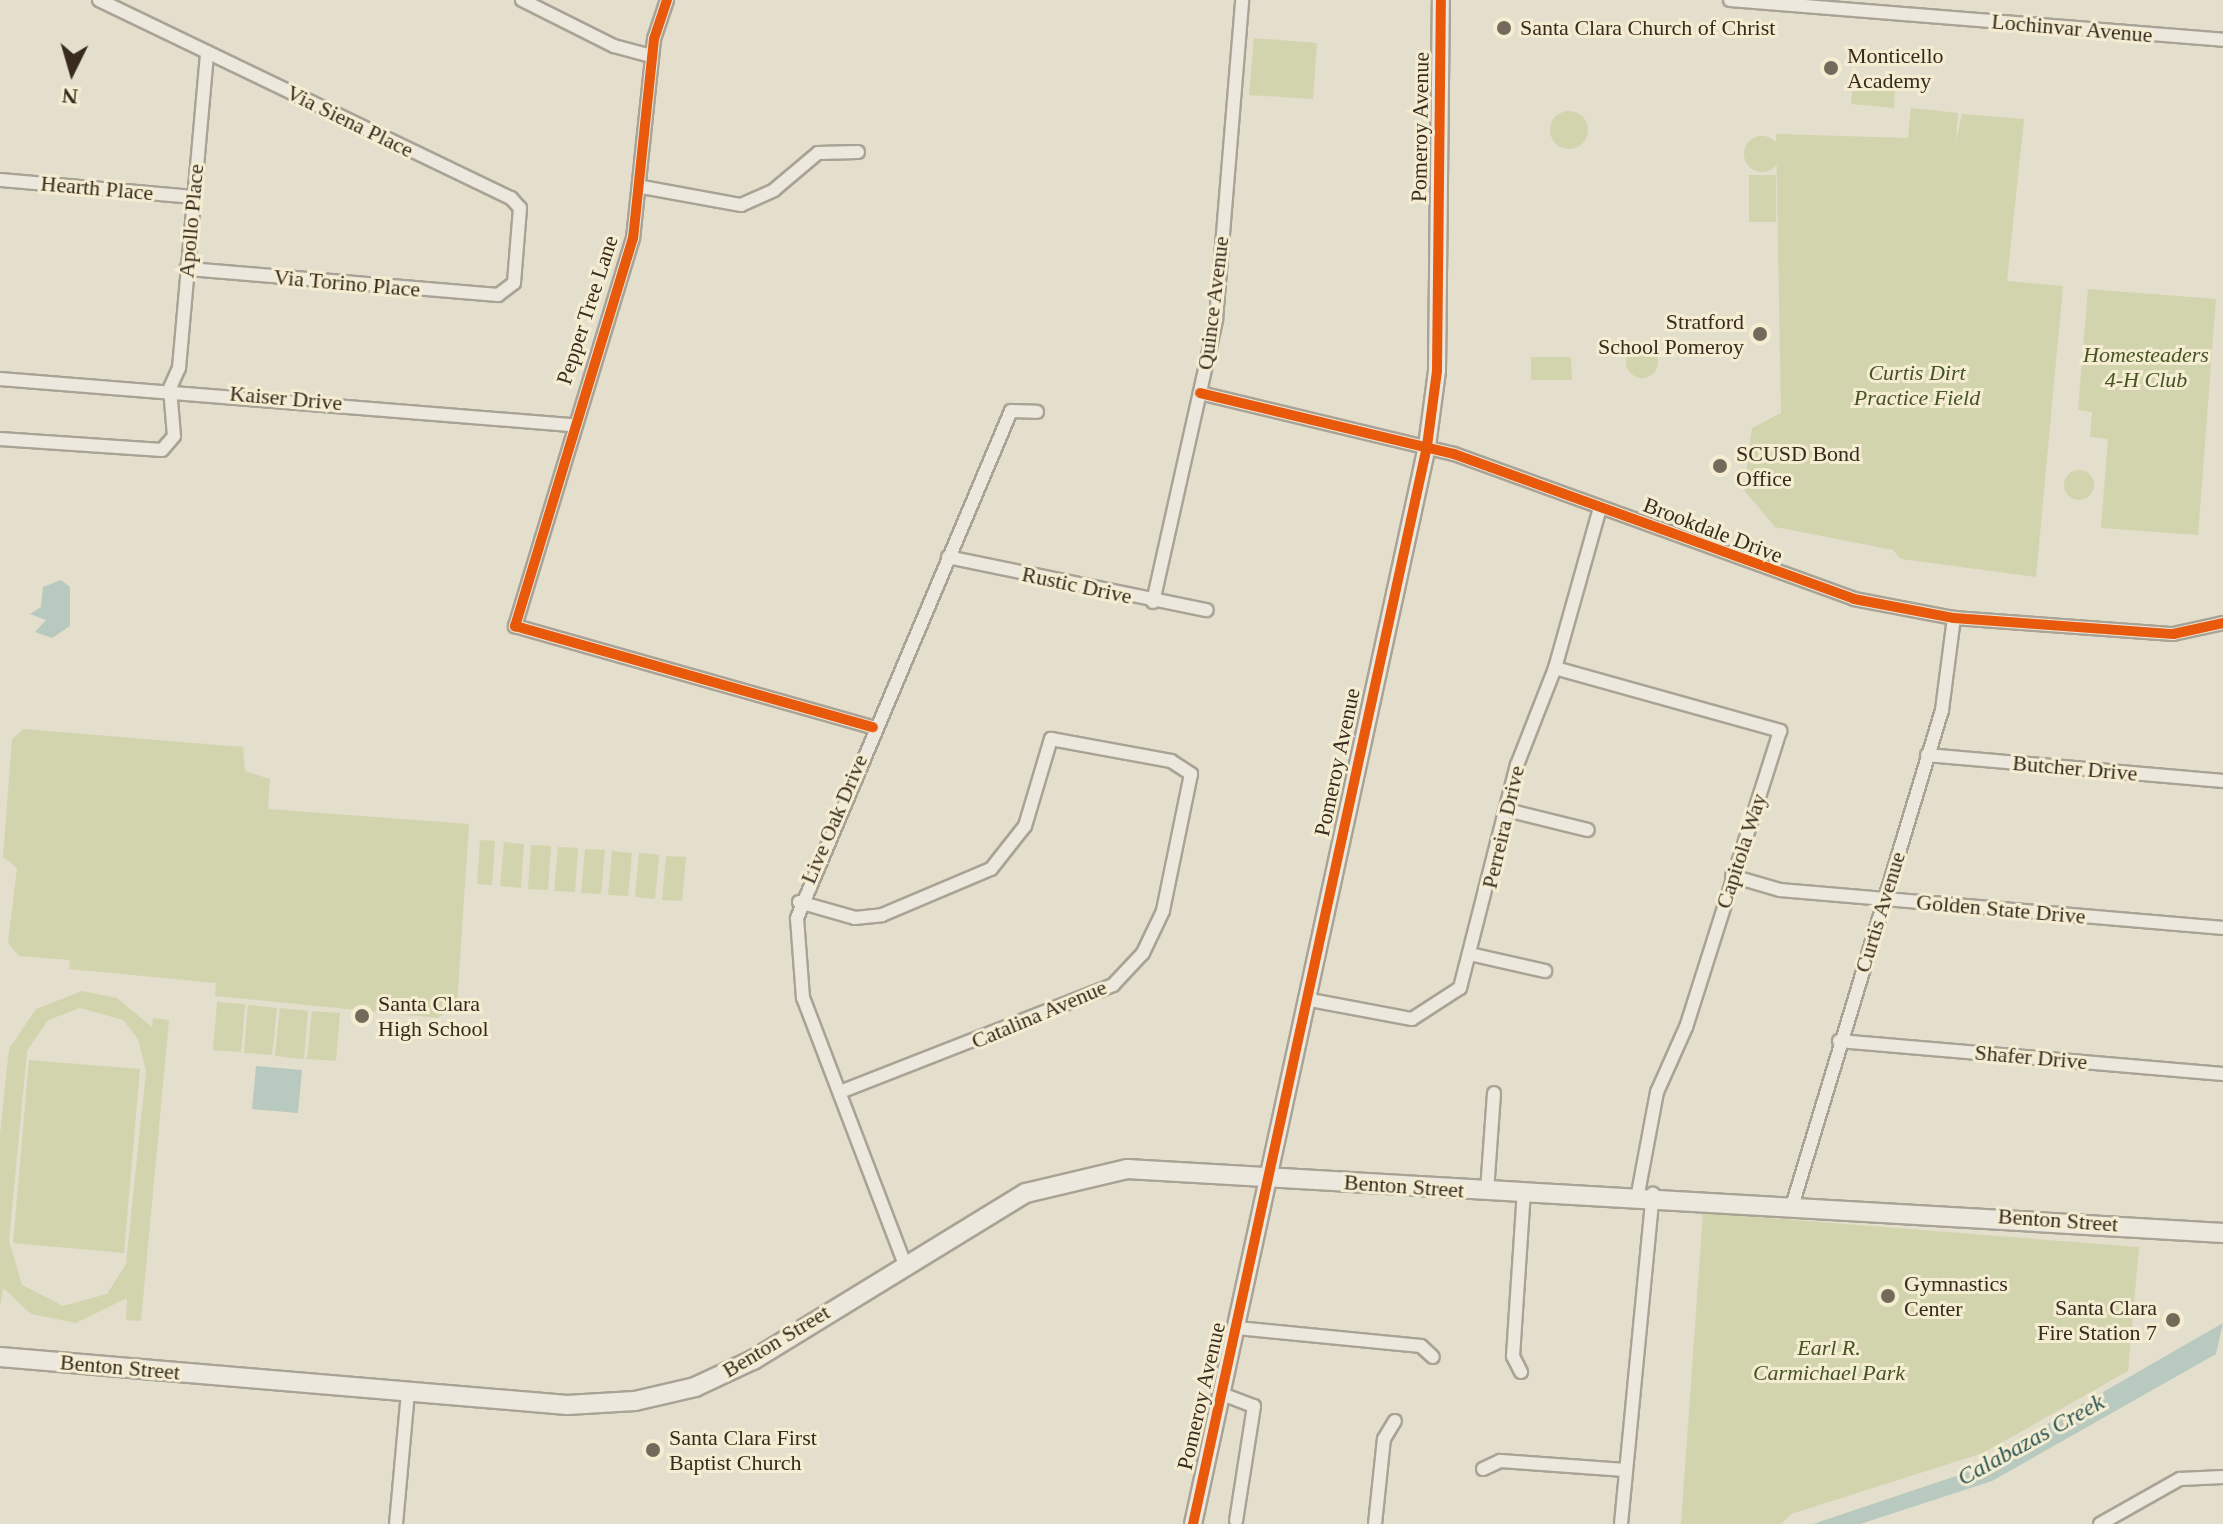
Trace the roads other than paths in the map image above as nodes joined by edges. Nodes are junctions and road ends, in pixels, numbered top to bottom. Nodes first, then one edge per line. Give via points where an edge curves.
1 (99, 0) edge
2 (522, 0) edge
3 (667, 0) edge
4 (1242, 0) edge
5 (1441, 0) edge
6 (1730, 0) edge
7 (2223, 40) edge
8 (207, 52) junction
9 (652, 56) junction
10 (858, 152) dead end
11 (0, 180) edge
12 (642, 187) junction
13 (193, 197) junction
14 (186, 269) junction
15 (508, 292) joint
16 (0, 379) edge
17 (170, 388) junction
18 (1200, 393) junction
19 (1037, 412) dead end
20 (570, 425) junction
21 (0, 439) edge
22 (1427, 446) junction
23 (1600, 508) junction
24 (948, 557) junction
25 (1153, 602) junction
26 (1207, 610) dead end
27 (1954, 618) junction
28 (2223, 623) edge
29 (1555, 668) junction
30 (873, 727) junction
31 (1927, 755) junction
32 (2223, 781) edge
33 (1507, 810) junction
34 (1588, 830) dead end
35 (1732, 876) junction
36 (1885, 899) junction
37 (799, 902) junction
38 (2223, 928) edge
39 (1474, 955) junction
40 (1545, 971) dead end
41 (1305, 999) junction
42 (1839, 1041) junction
43 (2223, 1074) edge
44 (840, 1092) junction
45 (1494, 1093) dead end
46 (1267, 1177) junction
47 (1524, 1190) junction
48 (1487, 1191) junction
49 (1645, 1194) junction
50 (1793, 1203) junction
51 (2223, 1233) edge
52 (904, 1262) junction
53 (1237, 1328) junction
54 (0, 1357) edge
55 (1433, 1357) dead end
56 (1521, 1372) dead end
57 (408, 1392) junction
58 (1222, 1394) junction
59 (1395, 1421) dead end
60 (1483, 1469) dead end
61 (1626, 1470) junction
62 (2223, 1477) edge
63 (1236, 1521) dead end
64 (396, 1524) edge
65 (1193, 1524) edge
66 (1375, 1524) edge
67 (1621, 1524) edge
68 (2100, 1524) edge

1 - 8 street, Via Siena Place
2 - 9 street via 614,46
3 - 9 street, Pepper Tree Lane
4 - 18 street, Quince Avenue via 1216,319
5 - 22 street, Pomeroy Avenue via 1437,371
6 - 7 street, Lochinvar Avenue
8 - 13 street, Apollo Place
8 - 15 street, Via Siena Place via 511,198 521,218
9 - 12 street, Pepper Tree Lane
10 - 12 street via 818,153 774,190 741,205
11 - 13 street, Hearth Place
12 - 20 street, Pepper Tree Lane
13 - 14 street, Apollo Place
14 - 15 street, Via Torino Place
14 - 17 street, Apollo Place via 179,368
16 - 17 street, Kaiser Drive
17 - 20 street, Kaiser Drive
17 - 21 street, Apollo Place via 174,436 162,450
18 - 22 street, Brookdale Drive
18 - 25 street, Quince Avenue
19 - 24 street, Live Oak Drive via 1011,411
20 - 30 street, Pepper Tree Lane via 515,626
22 - 23 street, Brookdale Drive
22 - 41 street, Pomeroy Avenue
23 - 27 street, Brookdale Drive via 1807,586
23 - 29 street, Perreira Drive
24 - 25 street, Rustic Drive
24 - 30 street, Live Oak Drive
25 - 26 street, Rustic Drive
27 - 28 street, Brookdale Drive via 2173,634
27 - 31 street, Curtis Avenue via 1950,669
29 - 33 street, Perreira Drive
29 - 35 street, Capitola Way via 1780,731
30 - 37 street, Live Oak Drive
31 - 32 street, Butcher Drive
31 - 36 street, Curtis Avenue
33 - 34 street
33 - 39 street, Perreira Drive
35 - 36 street, Golden State Drive via 1780,890
35 - 49 street, Capitola Way via 1686,1027 1657,1092
36 - 38 street, Golden State Drive
36 - 42 street, Curtis Avenue
37 - 44 street, Live Oak Drive via 797,977
37 - 44 street, Catalina Avenue via 855,918 882,915 991,869 1025,826 1051,739 1171,761 1191,774 1159,921 1113,985
39 - 40 street
39 - 41 street, Perreira Drive via 1460,988 1412,1019
41 - 46 street, Pomeroy Avenue
42 - 43 street, Shafer Drive
42 - 50 street, Curtis Avenue
44 - 52 street, Live Oak Drive
45 - 48 street
46 - 48 main road, Benton Street
46 - 52 main road, Benton Street via 1160,1168 1054,1184
46 - 53 street, Pomeroy Avenue
47 - 48 main road, Benton Street
47 - 49 main road, Benton Street
47 - 56 street via 1513,1356
49 - 50 main road, Benton Street
49 - 61 street
50 - 51 main road, Benton Street
52 - 57 main road, Benton Street via 753,1360 683,1390 567,1405
53 - 55 street, Pomeroy Avenue via 1421,1346
53 - 58 street, Pomeroy Avenue
54 - 57 main road, Benton Street
57 - 64 street
58 - 63 street, Pomeroy Avenue via 1254,1406
58 - 65 street, Pomeroy Avenue
59 - 66 street via 1384,1439
60 - 61 street via 1500,1461
61 - 67 street
62 - 68 street via 2180,1479

